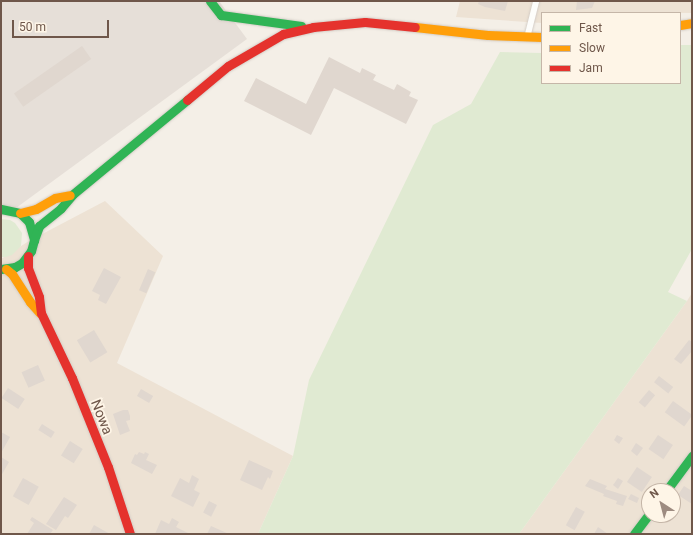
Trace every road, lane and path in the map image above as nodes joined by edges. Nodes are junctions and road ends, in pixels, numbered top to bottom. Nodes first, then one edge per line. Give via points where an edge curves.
1 (210, 1) edge
2 (536, 1) edge
3 (692, 23) edge
4 (681, 25) edge
5 (313, 27) junction
6 (541, 37) edge
7 (527, 38) junction
8 (73, 194) junction
9 (2, 208) edge
10 (20, 213) junction
11 (34, 240) junction
12 (28, 256) junction
13 (4, 269) edge
14 (41, 313) junction
15 (692, 456) edge
16 (672, 483) edge
17 (642, 523) edge
18 (130, 534) edge
19 (634, 534) edge

1 - 5 street via 221,15
2 - 7 lane
3 - 4 street
5 - 7 street via 365,22
5 - 8 street via 270,40 228,66
6 - 7 street
8 - 10 street via 55,198 36,210
8 - 11 street via 62,208 39,226
9 - 10 street
10 - 11 street via 29,222
11 - 12 street
12 - 13 street via 22,263
12 - 14 street, Nowa via 28,268 39,297
13 - 14 street, Nowa
14 - 18 street, Nowa via 72,378 108,467
15 - 16 street
17 - 19 street

